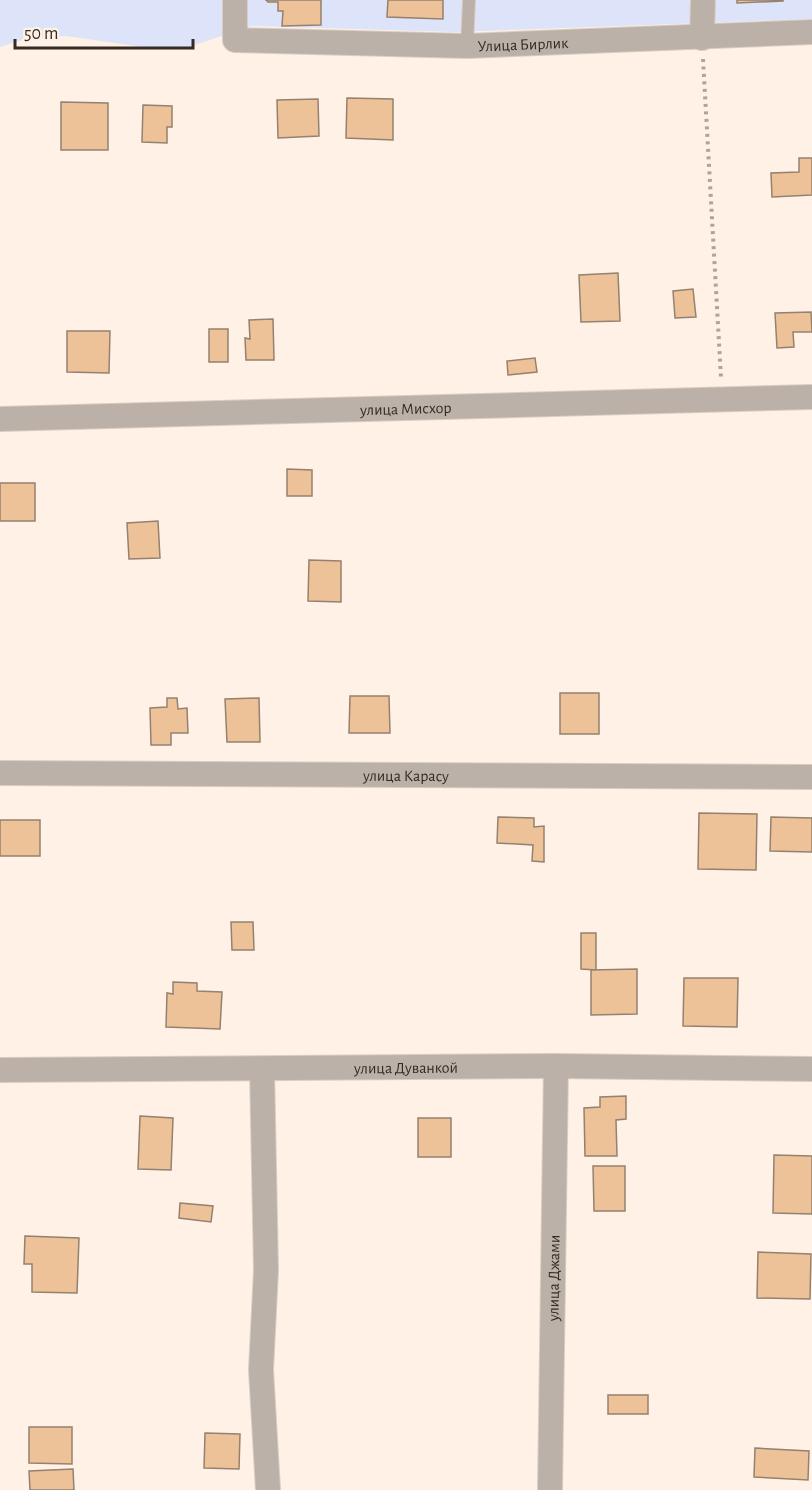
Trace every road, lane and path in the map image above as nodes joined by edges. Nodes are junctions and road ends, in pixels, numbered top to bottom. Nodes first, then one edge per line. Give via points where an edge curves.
1 (235, 0) edge
2 (469, 0) edge
3 (703, 0) edge
4 (812, 32) edge
5 (702, 38) junction
6 (467, 46) junction
7 (812, 397) edge
8 (722, 400) junction
9 (0, 419) edge
10 (0, 773) edge
11 (812, 777) edge
12 (556, 1066) junction
13 (262, 1069) junction
14 (812, 1069) edge
15 (0, 1071) edge
16 (268, 1490) edge
17 (550, 1490) edge

1 - 6 street, Улица Бирлик via 235,40
2 - 6 lane
3 - 5 street
4 - 5 street, Улица Бирлик
5 - 6 street, Улица Бирлик
5 - 8 path
7 - 8 street, улица Мисхор
8 - 9 street, улица Мисхор
10 - 11 street, улица Карасу
12 - 13 street, улица Дуванкой
12 - 14 street, улица Дуванкой
12 - 17 street, улица Джами
13 - 15 street, улица Дуванкой
13 - 16 street via 266,1270 261,1370

